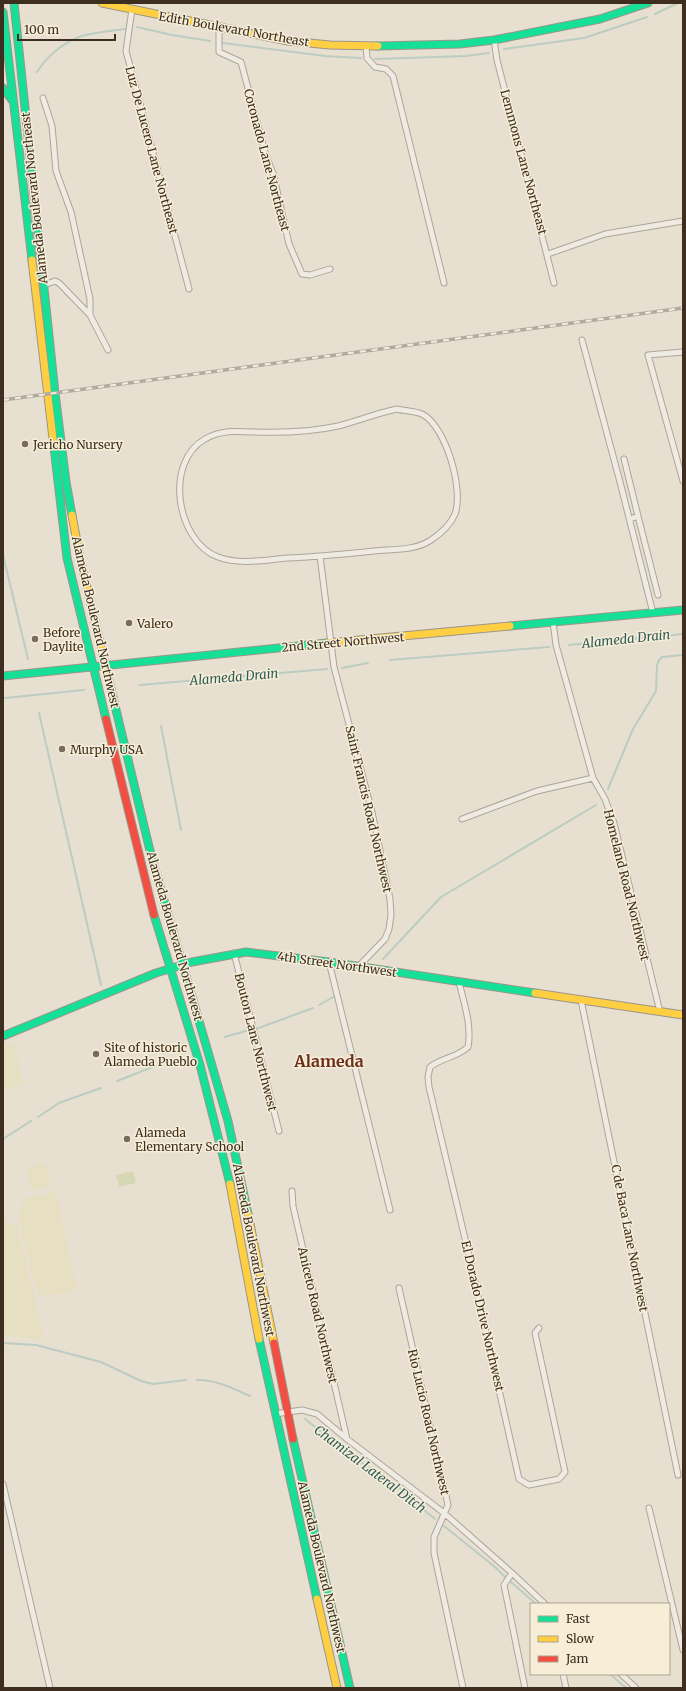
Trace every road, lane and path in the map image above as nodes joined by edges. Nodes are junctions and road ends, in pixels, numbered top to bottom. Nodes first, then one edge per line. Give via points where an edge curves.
1 (102, 3) edge
2 (648, 3) edge
3 (14, 5) edge
4 (132, 10) junction
5 (3, 12) edge
6 (219, 28) junction
7 (494, 40) junction
8 (366, 45) junction
9 (10, 63) junction
10 (3, 68) edge
11 (3, 88) edge
12 (43, 98) dead end
13 (14, 103) junction
14 (683, 221) edge
15 (548, 254) junction
16 (330, 269) dead end
17 (444, 283) dead end
18 (554, 283) dead end
19 (44, 285) junction
20 (189, 289) dead end
21 (90, 315) junction
22 (582, 340) dead end
23 (108, 350) dead end
24 (683, 352) edge
25 (52, 394) junction
26 (624, 459) dead end
27 (683, 481) edge
28 (638, 516) junction
29 (630, 519) junction
30 (320, 556) junction
31 (658, 596) dead end
32 (683, 610) edge
33 (653, 613) junction
34 (553, 622) junction
35 (330, 643) junction
36 (106, 666) junction
37 (92, 667) junction
38 (3, 676) edge
39 (592, 778) junction
40 (462, 819) dead end
41 (234, 953) junction
42 (330, 962) junction
43 (182, 965) junction
44 (358, 966) junction
45 (170, 969) junction
46 (459, 982) junction
47 (581, 1000) junction
48 (660, 1012) junction
49 (683, 1015) edge
50 (3, 1036) edge
51 (279, 1131) dead end
52 (292, 1191) dead end
53 (390, 1210) dead end
54 (399, 1288) dead end
55 (539, 1328) dead end
56 (287, 1412) junction
57 (275, 1414) junction
58 (347, 1439) junction
59 (678, 1475) dead end
60 (3, 1484) edge
61 (649, 1508) dead end
62 (444, 1513) junction
63 (512, 1573) junction
64 (544, 1603) edge
65 (683, 1650) edge
66 (563, 1675) edge
67 (622, 1675) edge
68 (50, 1688) edge
69 (337, 1688) edge
70 (350, 1688) edge
71 (463, 1688) edge
72 (525, 1688) edge
73 (566, 1688) edge
74 (636, 1688) edge

1 - 4 main road, Edith Boulevard Northeast
2 - 7 main road, Edith Boulevard Northeast via 600,19
3 - 19 main road, Alameda Boulevard Northeast
4 - 6 main road, Edith Boulevard Northeast
4 - 20 street, Luz De Lucero Lane Northeast via 126,51
5 - 9 main road, Alameda Boulevard Northeast
6 - 8 main road, Edith Boulevard Northeast via 288,42
6 - 16 street, Coronado Lane Northeast via 219,52 241,62 266,156 273,173 289,244 302,274 310,275
7 - 8 main road, Edith Boulevard Northeast via 423,46
7 - 15 street, Lemmons Lane Northeast
8 - 17 street via 367,58 375,67 386,69 393,76
9 - 10 main road
9 - 13 main road, Alameda Boulevard Northeast
11 - 13 main road
12 - 21 street via 52,126 56,171 71,212 90,299
13 - 25 main road, Alameda Boulevard Northeast
14 - 15 street via 605,234
15 - 18 street, Lemmons Lane Northeast
19 - 21 street via 55,281 59,283
19 - 25 main road, Alameda Boulevard Northeast
21 - 23 street
22 - 29 street
24 - 27 street via 648,355
25 - 36 main road, Alameda Boulevard Northwest via 80,558
25 - 37 main road, Alameda Boulevard Northwest via 67,558
26 - 28 street
28 - 29 street
28 - 31 street
29 - 33 street
30 - 30 street via 415,547 430,541 445,528 455,514 458,498 453,466 435,425 423,415 397,410 304,431 230,430 212,435 191,448 180,474 179,492 185,519 193,536 204,549 217,557 232,561
30 - 35 street, Saint Francis Road Northwest
32 - 33 main road, 2nd Street Northwest
33 - 34 main road, 2nd Street Northwest
34 - 35 main road, 2nd Street Northwest
34 - 39 street, Homeland Road Northwest via 556,645
35 - 36 main road, 2nd Street Northwest
35 - 44 street, Saint Francis Road Northwest via 372,812 392,915 385,938
36 - 37 main road, 2nd Street Northwest
36 - 43 main road, Alameda Boulevard Northwest via 152,859
37 - 38 main road, 2nd Street Northwest
37 - 45 main road, Alameda Boulevard Northwest via 140,864
39 - 40 street via 537,791
39 - 48 street, Homeland Road Northwest via 605,799 614,822
41 - 42 main road, 4th Street Northwest via 257,952
41 - 43 main road, 4th Street Northwest
41 - 51 street, Bouton Lane Nortthwest
42 - 44 main road, 4th Street Northwest
42 - 53 street
43 - 45 main road, 4th Street Northwest
43 - 56 main road, Alameda Boulevard Northwest via 212,1063 242,1182
44 - 46 main road, 4th Street Northwest
45 - 50 main road, 4th Street Northwest
45 - 57 main road, Alameda Boulevard Northwest via 200,1065 229,1181
46 - 47 main road, 4th Street Northwest
46 - 55 street, El Dorado Drive Northwest via 468,1018 468,1047 457,1055 438,1060 430,1067 429,1087 520,1479 529,1485 559,1478 565,1472 535,1333
47 - 48 main road, 4th Street Northwest
47 - 59 street, C de Baca Lane Northwest
48 - 49 main road, 4th Street Northwest
52 - 58 street, Aniceto Road Northwest via 293,1206
54 - 62 street, Rio Lucio Road Northwest via 448,1505
56 - 57 street
56 - 58 street via 302,1410 317,1414
56 - 70 main road, Alameda Boulevard Northwest
57 - 69 main road, Alameda Boulevard Northwest
58 - 62 street
60 - 68 street
61 - 65 street
62 - 63 street
62 - 71 street, Rio Lucio Road Northwest via 434,1537 434,1553
63 - 64 street
63 - 72 street via 504,1585
66 - 73 street
67 - 74 street

